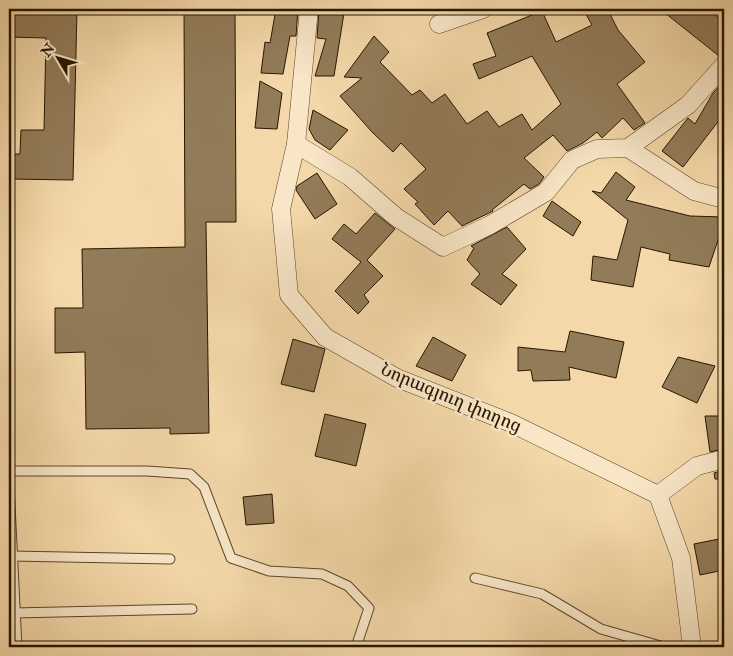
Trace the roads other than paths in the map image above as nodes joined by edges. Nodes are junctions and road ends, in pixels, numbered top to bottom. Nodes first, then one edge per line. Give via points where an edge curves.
1 (309, 9) edge
2 (483, 9) edge
3 (439, 24) dead end
4 (724, 65) edge
5 (296, 144) junction
6 (628, 148) junction
7 (724, 199) edge
8 (724, 459) edge
9 (9, 471) edge
10 (9, 484) edge
11 (658, 496) junction
12 (11, 556) junction
13 (170, 559) dead end
14 (475, 578) dead end
15 (192, 609) dead end
16 (14, 612) junction
17 (17, 647) edge
18 (356, 647) edge
19 (664, 647) edge
20 (692, 647) edge

1 - 5 street, Նորագյուղ փողոց
2 - 3 street
4 - 6 street via 688,105
5 - 6 street via 350,177 396,217 443,247 490,225 546,192 572,160 597,149
5 - 11 street, Նորագյուղ փողոց via 281,209 288,295 324,337 397,378 511,423
6 - 7 street via 694,191
8 - 11 street via 698,466
9 - 18 lane via 190,474 204,487 231,558 269,572 322,574 348,586 369,608
10 - 12 lane
11 - 20 street via 681,558
12 - 13 lane
12 - 16 lane
14 - 19 lane via 542,594 601,629
15 - 16 lane
16 - 17 lane

